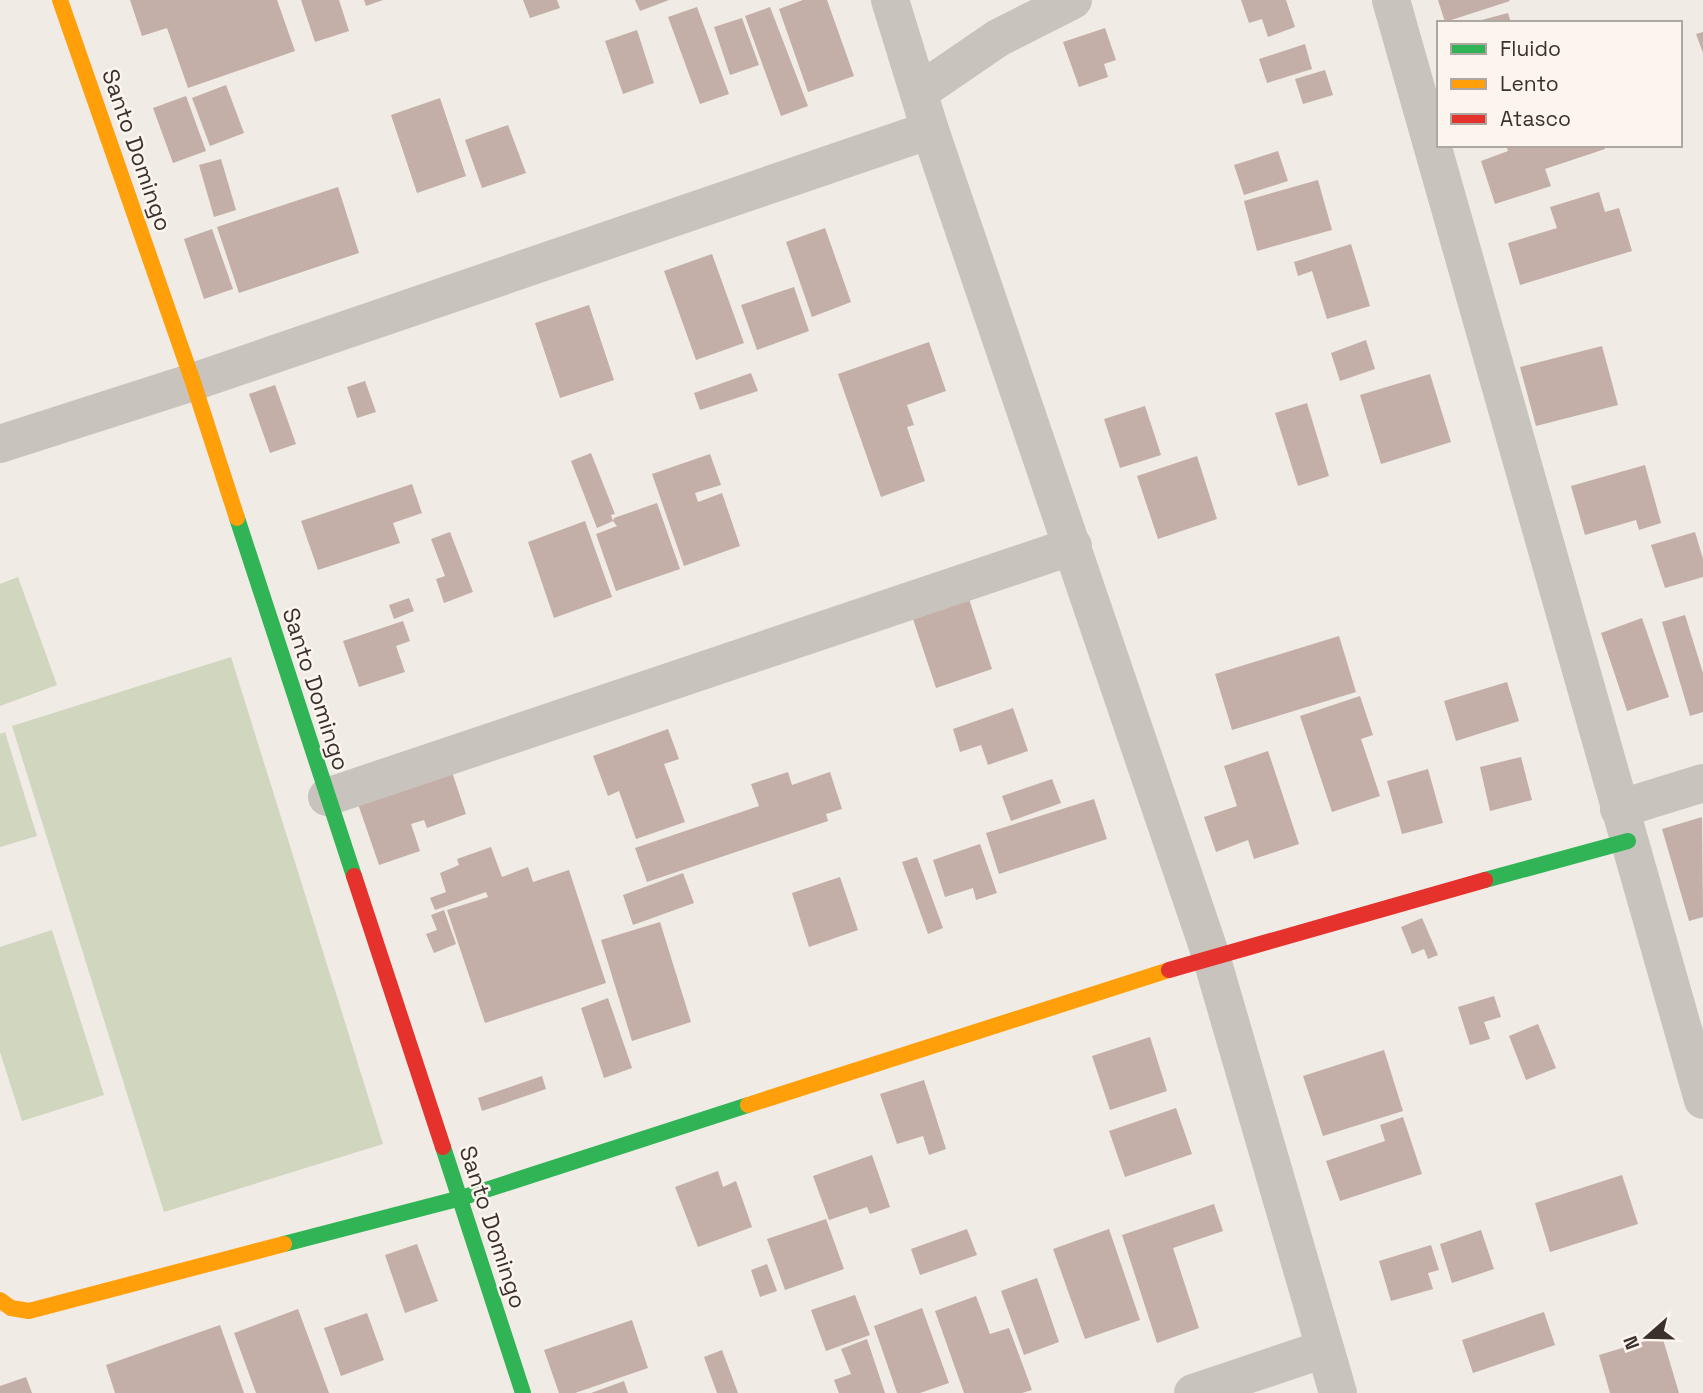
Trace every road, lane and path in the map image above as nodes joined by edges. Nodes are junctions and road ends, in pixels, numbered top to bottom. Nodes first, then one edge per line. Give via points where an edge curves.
1 (61, 0) edge
2 (890, 0) edge
3 (1073, 0) edge
4 (1391, 0) edge
5 (919, 92) junction
6 (930, 130) junction
7 (193, 382) junction
8 (0, 444) edge
9 (1073, 546) junction
10 (1703, 783) edge
11 (327, 797) junction
12 (1624, 825) junction
13 (1211, 956) junction
14 (1703, 1100) edge
15 (461, 1198) junction
16 (0, 1300) edge
17 (1324, 1349) junction
18 (523, 1393) edge
19 (1193, 1393) edge
20 (1338, 1393) edge

1 - 7 street, Santo Domingo
2 - 5 street
3 - 5 street via 998,38
4 - 12 street
5 - 6 street
6 - 7 street
6 - 9 street
7 - 8 street
7 - 11 street, Santo Domingo
9 - 11 street
9 - 13 street
10 - 12 street
11 - 15 street, Santo Domingo
12 - 13 street
12 - 14 street
13 - 15 street
13 - 17 street
15 - 16 street via 29,1311 11,1308
15 - 18 street, Santo Domingo
17 - 19 street
17 - 20 street

